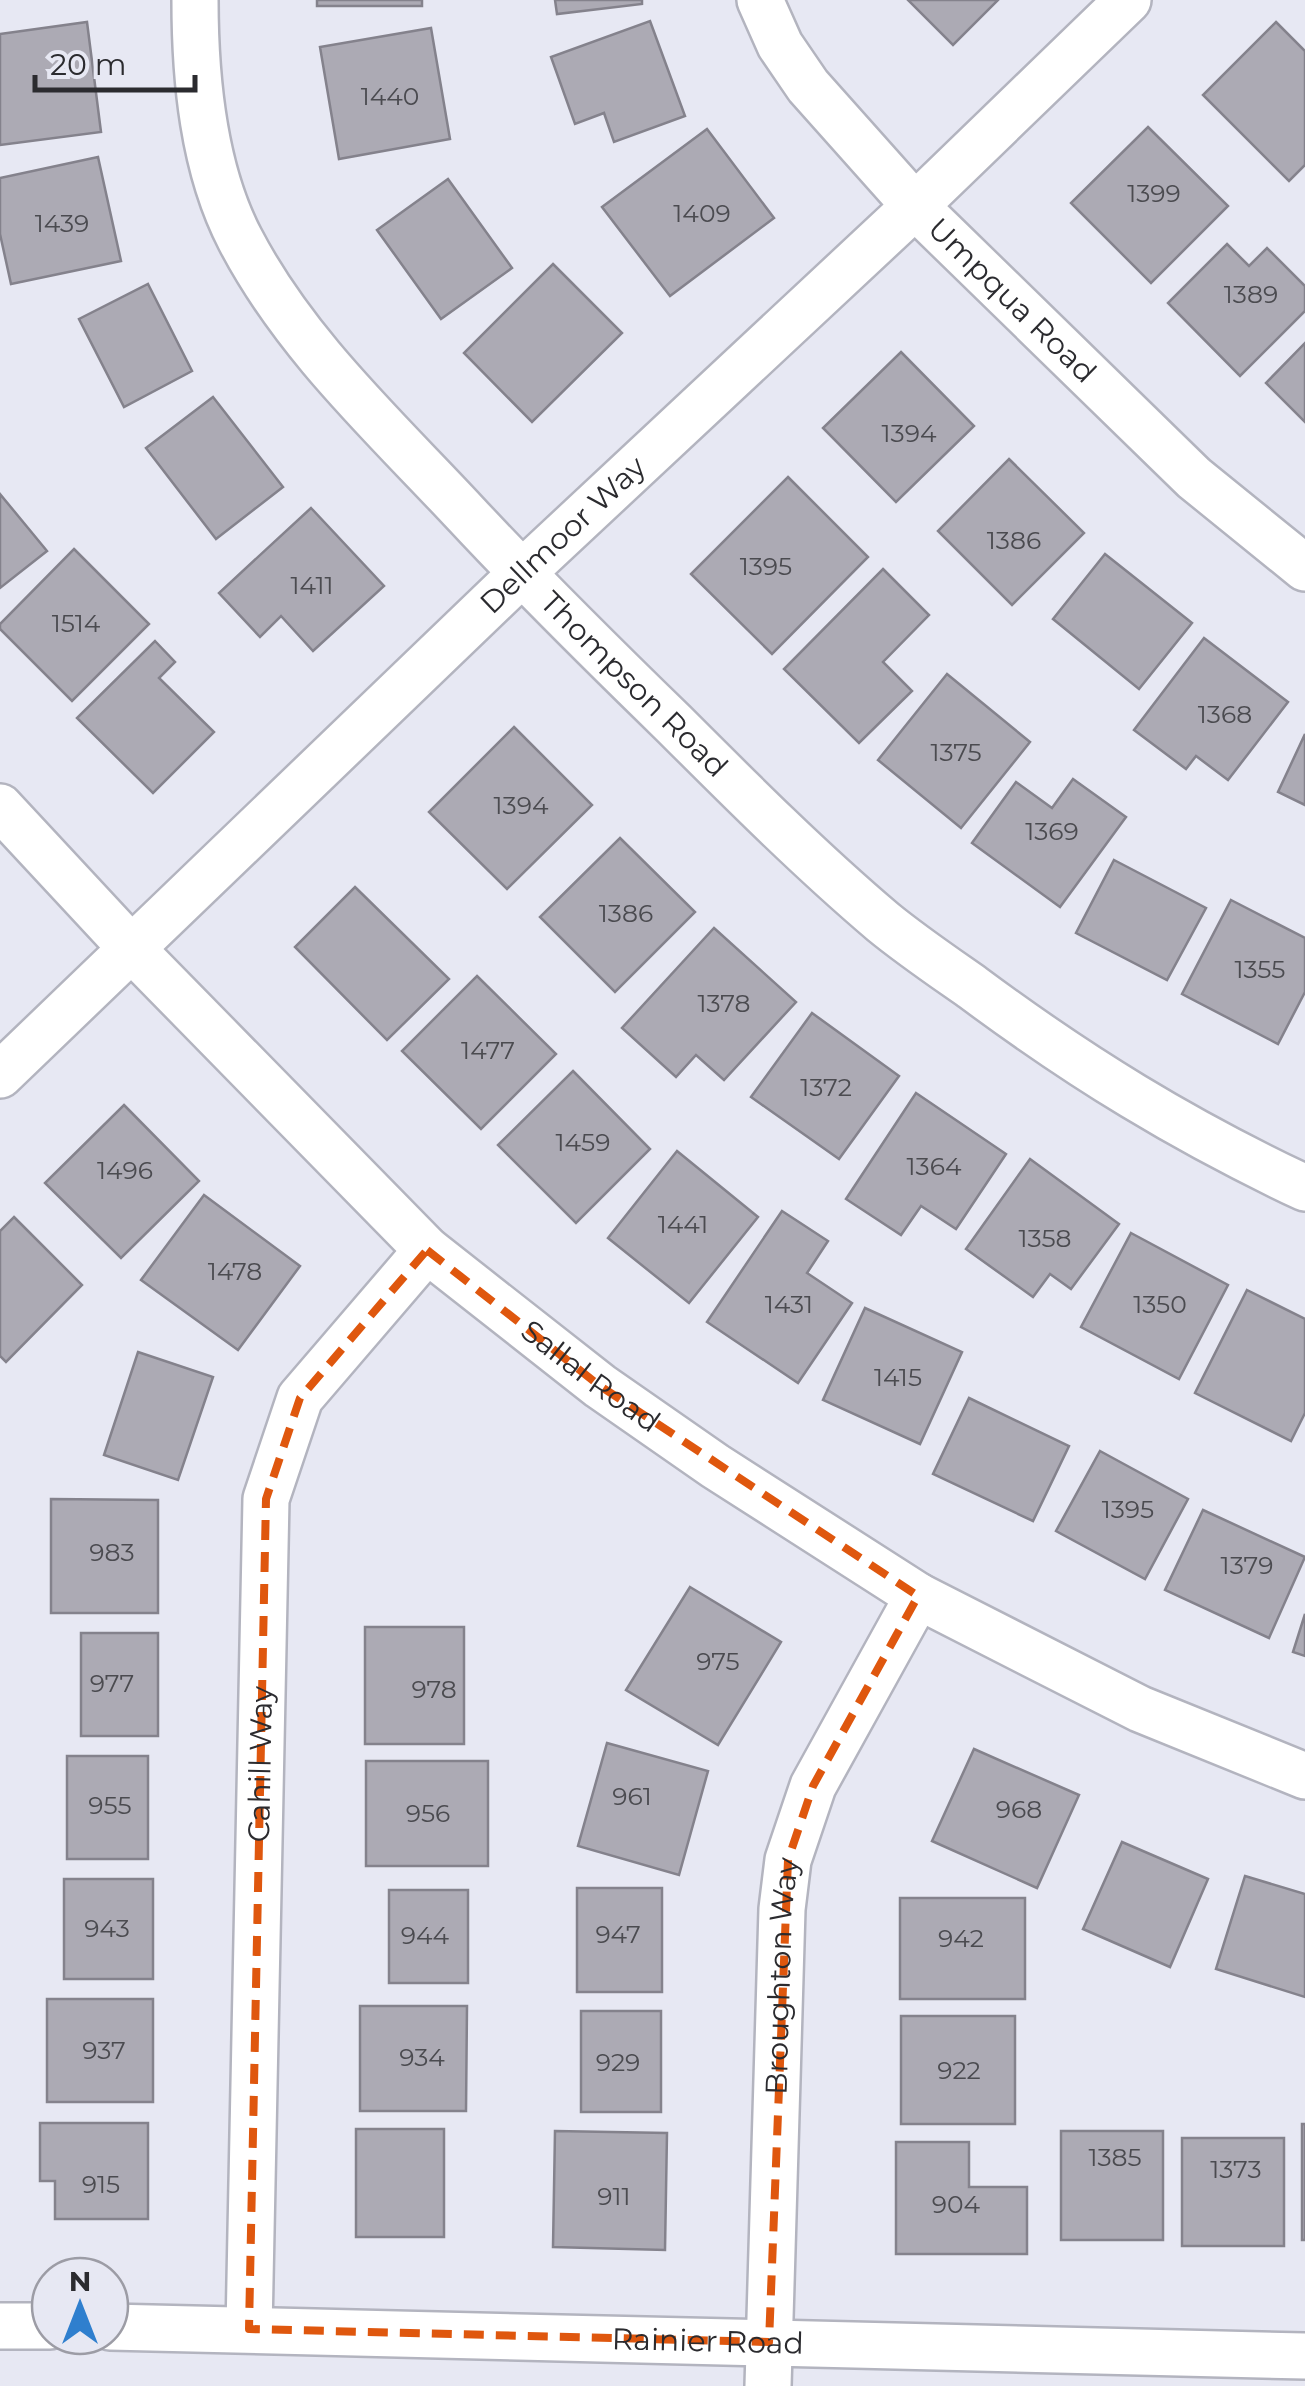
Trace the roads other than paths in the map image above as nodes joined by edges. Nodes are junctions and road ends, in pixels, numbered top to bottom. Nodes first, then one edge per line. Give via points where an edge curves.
1 (195, 0) edge
2 (760, 0) edge
3 (1128, 0) edge
4 (915, 206) junction
5 (1305, 568) edge
6 (521, 574) junction
7 (0, 807) edge
8 (132, 949) junction
9 (0, 1075) edge
10 (1305, 1188) edge
11 (427, 1250) junction
12 (918, 1596) junction
13 (1305, 1776) edge
14 (0, 2326) edge
15 (30, 2326) edge
16 (130, 2327) edge
17 (249, 2330) junction
18 (1305, 2356) edge
19 (769, 2364) edge

1 - 6 street, Thompson Road via 204,119 216,180 238,236 314,350
2 - 4 street, Umpqua Road via 808,86
3 - 4 street, Dellmoor Way
4 - 5 street, Umpqua Road via 1194,478
4 - 6 street, Dellmoor Way
6 - 8 street, Dellmoor Way
6 - 10 street, Thompson Road via 884,923 1114,1087
7 - 8 street, Sallal Road
8 - 9 street, Dellmoor Way
8 - 11 street, Sallal Road
11 - 12 street, Sallal Road via 600,1386
11 - 17 street, Cahill Way via 300,1398 266,1499
12 - 13 street, Sallal Road via 1140,1709
12 - 19 street, Broughton Way via 813,1786 788,1860
14 - 15 street
16 - 17 street, Rainier Road
17 - 19 street, Rainier Road
18 - 19 street, Rainier Road

